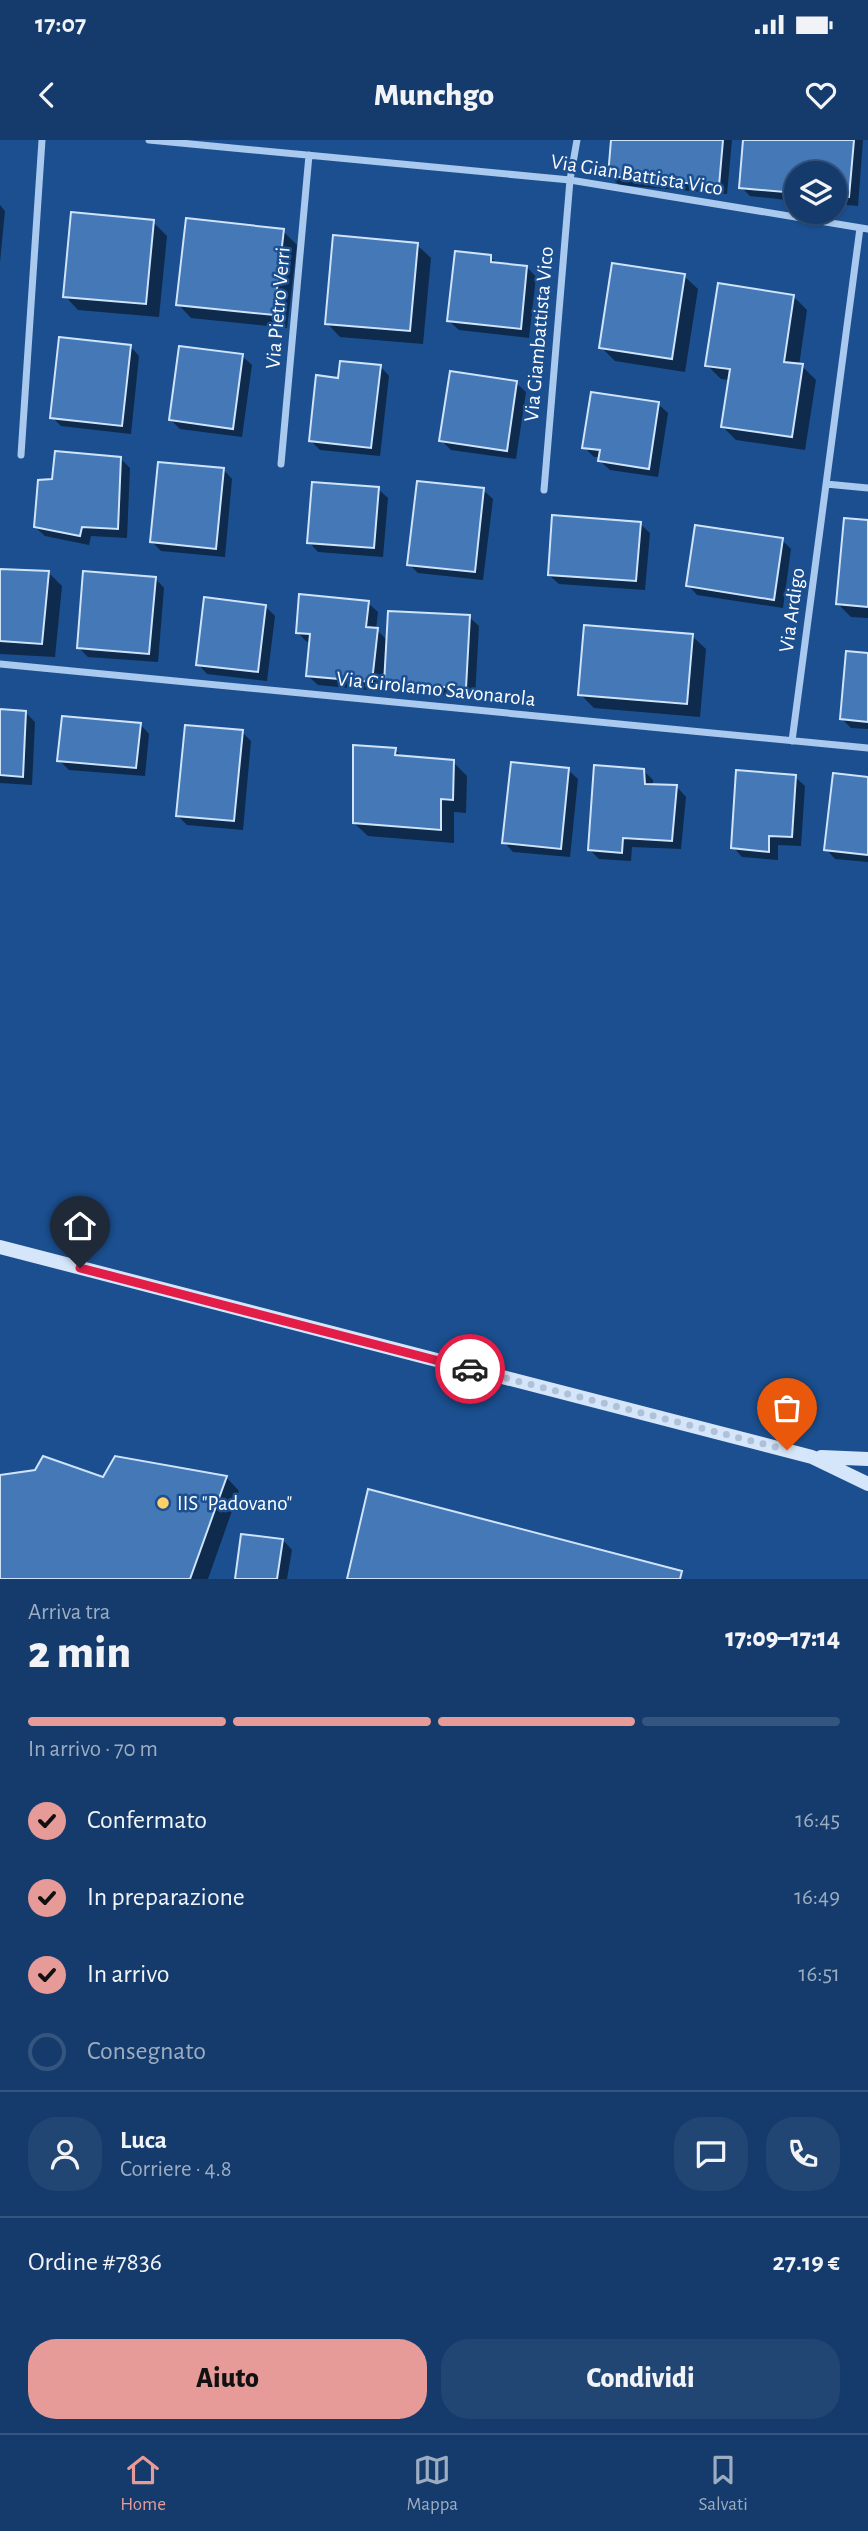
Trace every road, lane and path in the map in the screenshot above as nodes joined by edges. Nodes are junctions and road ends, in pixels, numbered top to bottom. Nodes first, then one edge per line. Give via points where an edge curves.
1 (42, 140) edge
2 (149, 140) edge
3 (577, 140) edge
4 (309, 155) junction
5 (570, 180) junction
6 (864, 229) edge
7 (20, 455) dead end
8 (281, 464) dead end
9 (826, 484) junction
10 (868, 488) edge
11 (544, 490) dead end
12 (0, 664) edge
13 (792, 741) junction
14 (868, 748) edge
15 (0, 1247) edge
16 (812, 1457) junction
17 (868, 1459) edge
18 (868, 1484) edge

1 - 7 street
2 - 4 street, Via Gian Battista Vico
3 - 5 street, Via Giambattista Vico
4 - 5 street, Via Gian Battista Vico
4 - 8 street, Via Pietro Verri
5 - 6 street, Via Gian Battista Vico
5 - 11 street, Via Giambattista Vico
6 - 9 street, Via Ardigo
9 - 10 street
9 - 13 street, Via Ardigo
12 - 13 street, Via Girolamo Savonarola
13 - 14 street, Via Girolamo Savonarola
15 - 16 main road
16 - 17 main road
16 - 18 main road

